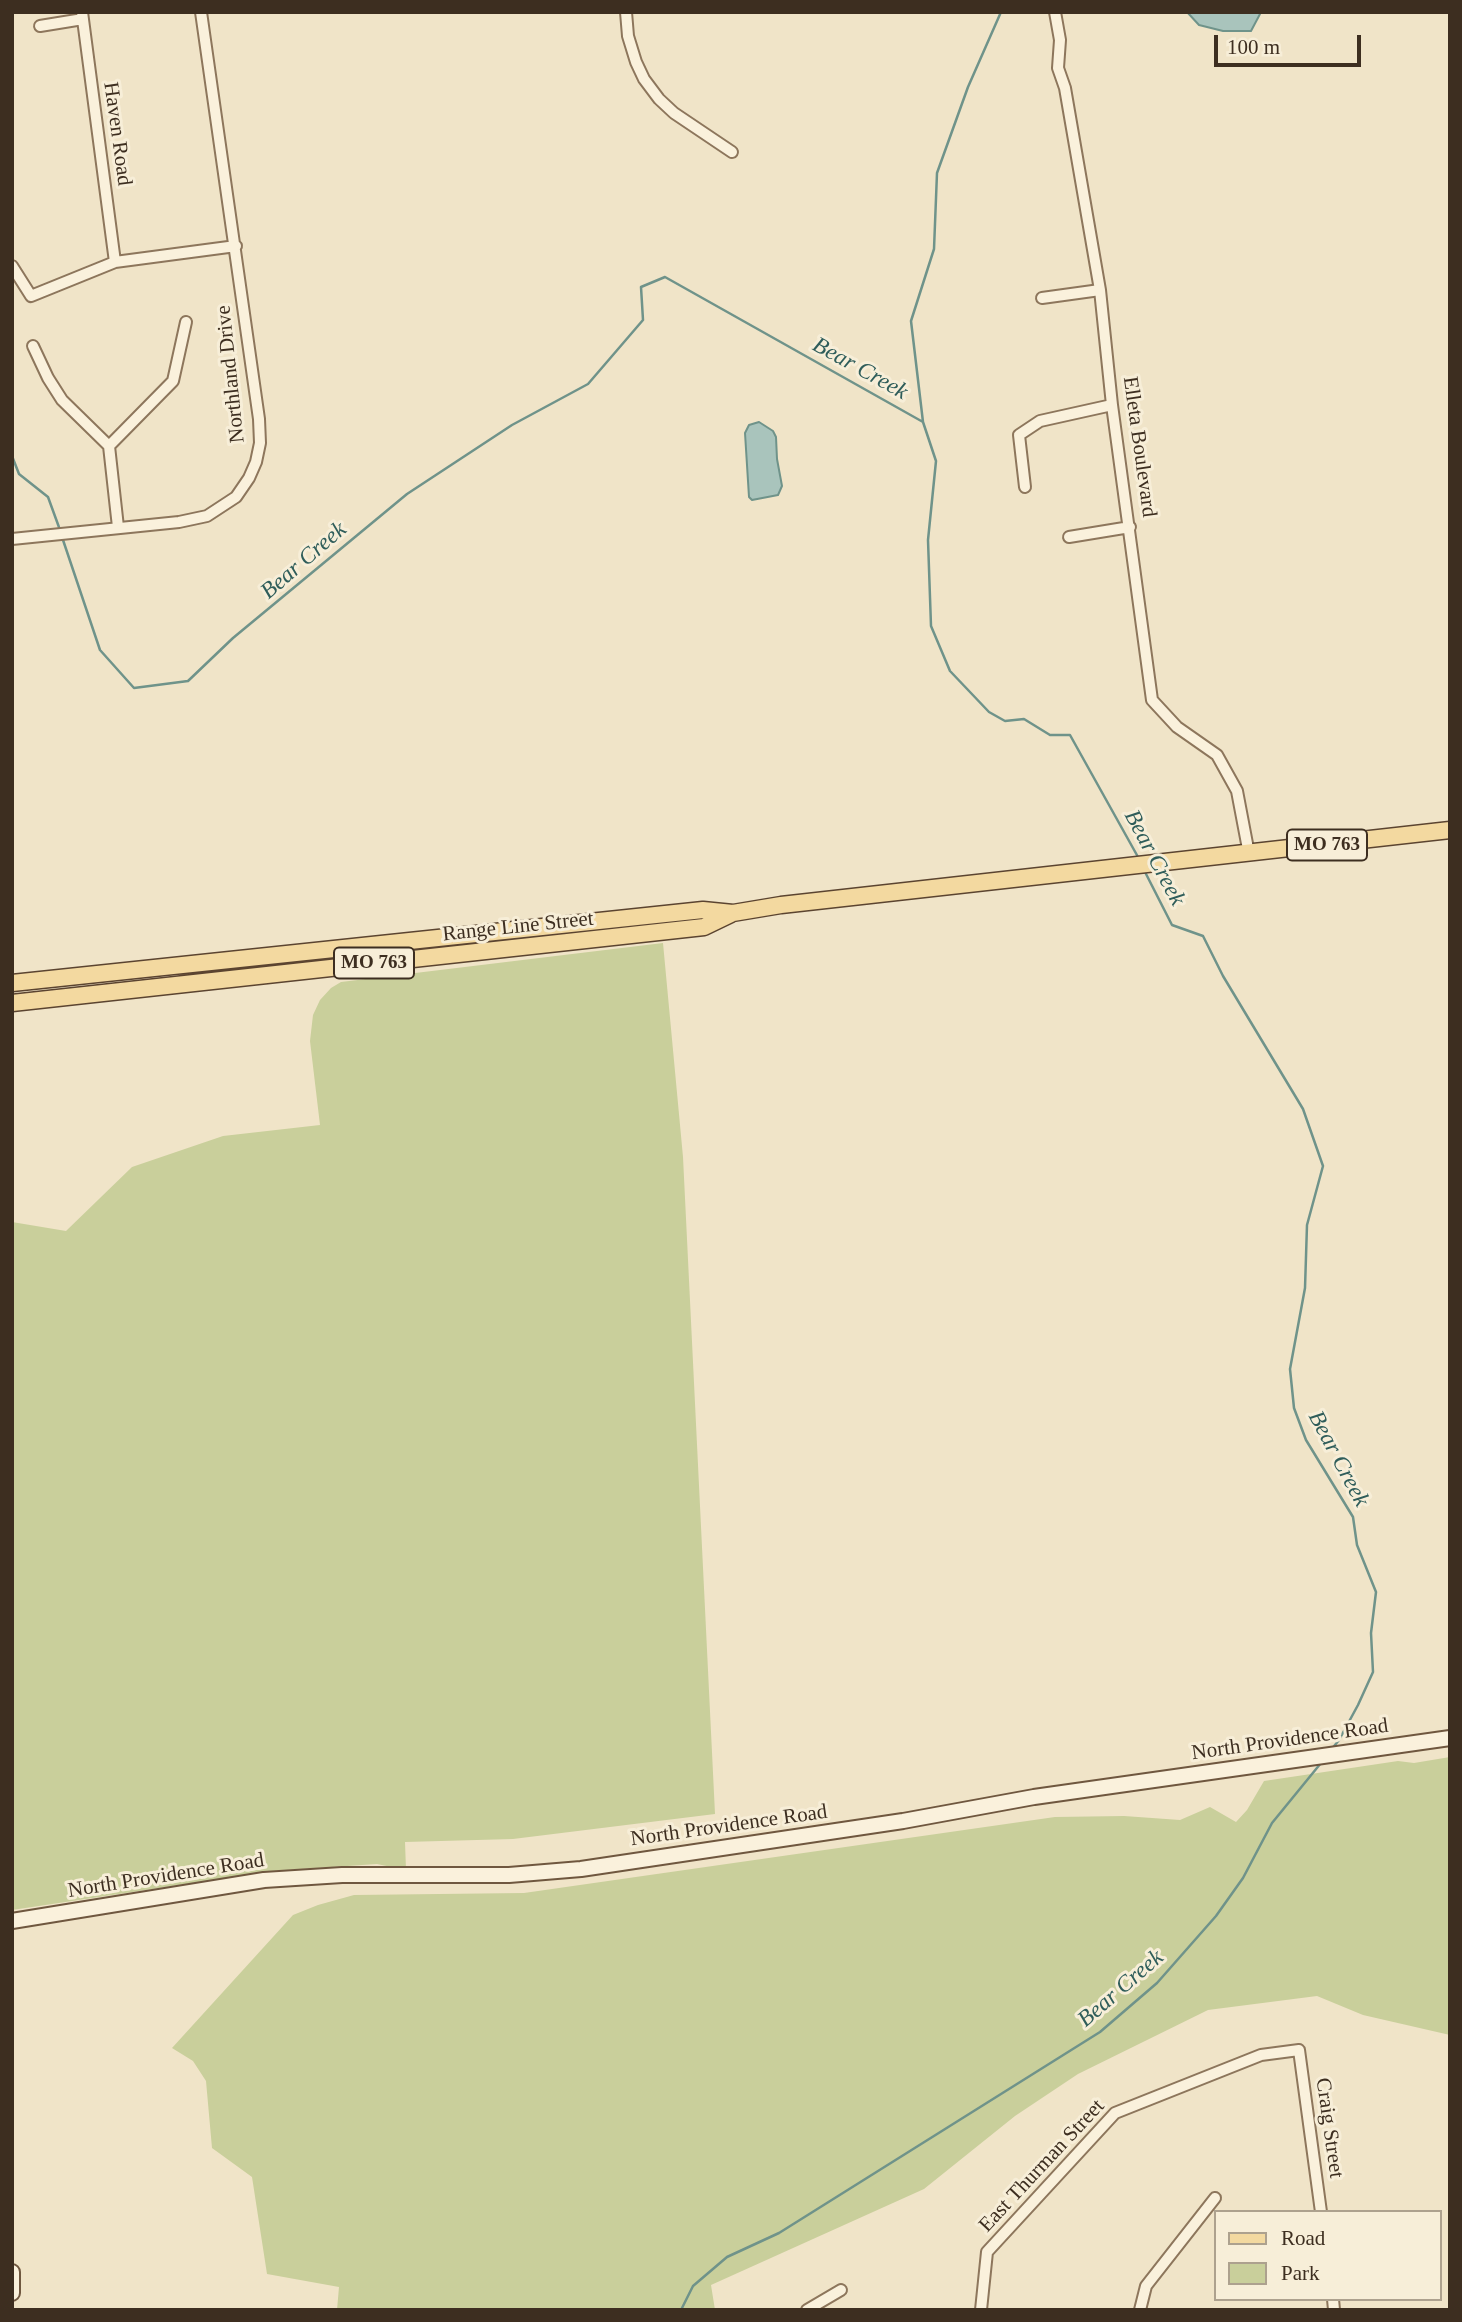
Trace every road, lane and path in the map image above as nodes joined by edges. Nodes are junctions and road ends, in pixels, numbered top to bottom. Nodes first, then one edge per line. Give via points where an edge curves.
1 (201, 12) edge
2 (626, 12) edge
3 (1055, 12) edge
4 (82, 16) edge
5 (40, 26) dead end
6 (732, 152) dead end
7 (236, 246) junction
8 (115, 261) junction
9 (12, 266) edge
10 (1100, 290) junction
11 (1042, 298) dead end
12 (186, 323) dead end
13 (33, 346) dead end
14 (1112, 405) junction
15 (108, 446) junction
16 (1025, 487) dead end
17 (118, 527) junction
18 (1130, 527) junction
19 (1069, 537) dead end
20 (12, 539) edge
21 (1450, 830) edge
22 (1249, 854) junction
23 (733, 913) junction
24 (429, 939) junction
25 (282, 954) junction
26 (292, 972) junction
27 (12, 983) edge
28 (141, 989) junction
29 (12, 1003) edge
30 (1450, 1738) edge
31 (12, 1921) edge
32 (1299, 2049) joint
33 (1215, 2198) dead end
34 (1321, 2210) edge
35 (12, 2272) edge
36 (841, 2290) dead end
37 (12, 2293) edge
38 (807, 2310) edge
39 (981, 2310) edge
40 (1140, 2310) edge

1 - 7 street, Northland Drive
2 - 6 street via 631,47 644,79 674,113
3 - 10 street, Elleta Boulevard via 1058,68
4 - 5 street
4 - 8 street, Haven Road
7 - 8 street
7 - 17 street, Northland Drive via 259,419 260,443 253,470 236,497 207,516
8 - 9 street via 31,296
10 - 11 street
10 - 14 street, Elleta Boulevard
12 - 15 street via 173,381
13 - 15 street via 62,400
14 - 16 street via 1040,421 1018,436
14 - 18 street, Elleta Boulevard
15 - 17 street
17 - 20 street, Northland Drive
18 - 19 street
18 - 22 street, Elleta Boulevard via 1152,699 1177,727 1217,755 1237,791
21 - 22 main road, Range Line Street / MO 763
22 - 23 main road, Range Line Street / MO 763
23 - 24 main road, Range Line Street / MO 763 via 703,910
23 - 26 main road, Range Line Street / MO 763 via 704,928
24 - 25 main road, Range Line Street / MO 763
24 - 26 main road via 419,947 325,957
25 - 27 main road, Range Line Street / MO 763
25 - 28 main road via 258,965 167,976
26 - 28 main road, Range Line Street / MO 763
28 - 29 main road, Range Line Street / MO 763
30 - 31 street, North Providence Road via 1034,1797 890,1824 581,1869 264,1880
32 - 34 street, Craig Street
32 - 39 street, East Thurman Street via 1261,2054 1115,2113 987,2252
33 - 40 street via 1146,2286
35 - 37 street
36 - 38 street

